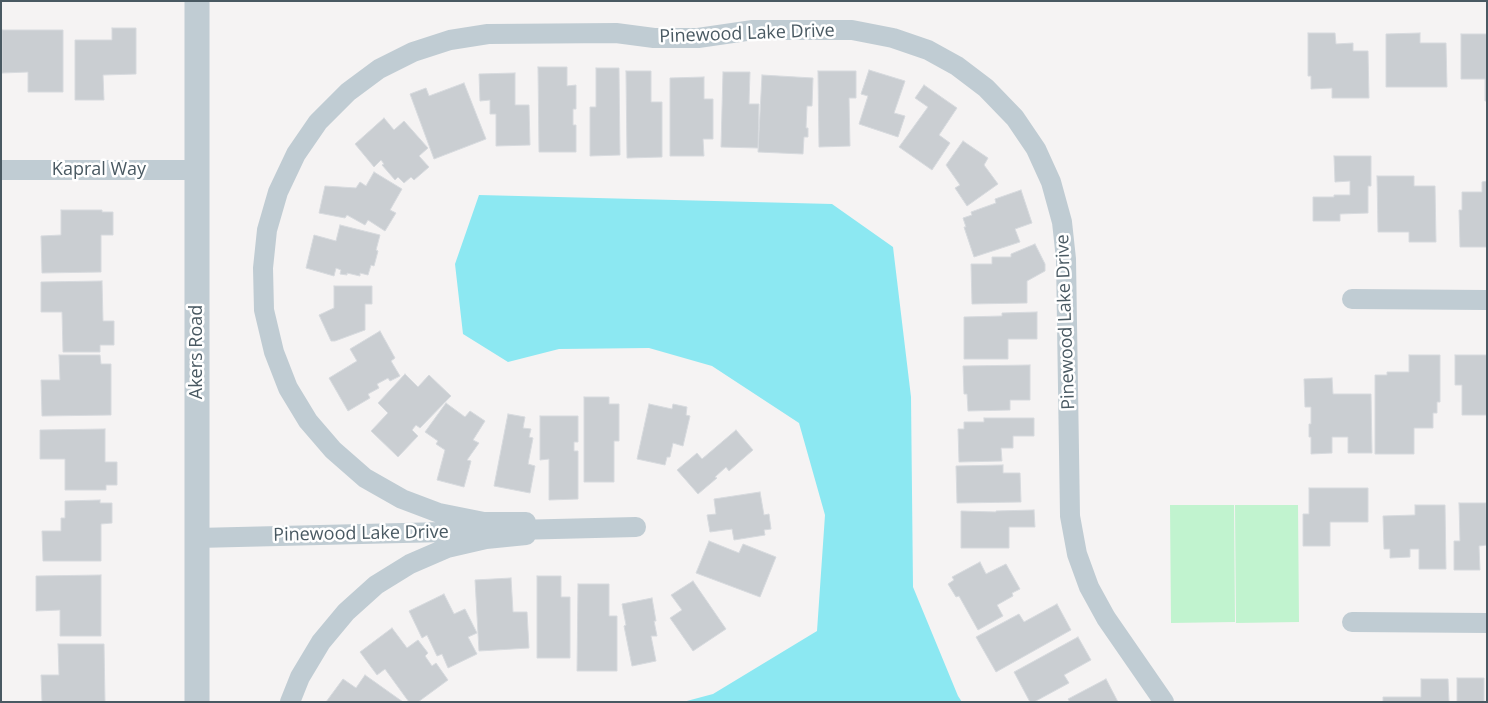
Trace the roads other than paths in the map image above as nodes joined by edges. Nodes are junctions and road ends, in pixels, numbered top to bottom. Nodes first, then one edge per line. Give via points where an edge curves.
1 (197, 1) edge
2 (1, 170) edge
3 (197, 170) junction
4 (1352, 299) dead end
5 (1487, 300) edge
6 (636, 527) dead end
7 (526, 530) junction
8 (197, 538) junction
9 (1352, 622) dead end
10 (1487, 623) edge
11 (197, 702) edge
12 (290, 702) edge
13 (1164, 702) edge

1 - 3 street, Akers Road
2 - 3 street, Kapral Way
3 - 8 street, Akers Road
4 - 5 street
6 - 7 street, Pinewood Lake Drive
7 - 8 street, Pinewood Lake Drive
7 - 12 street, Pinewood Lake Drive via 526,535 486,539 447,548 410,564 376,585 346,612 321,642 300,677
7 - 13 street, Pinewood Lake Drive via 526,522 484,522 439,513 402,499 366,478 327,443 308,421 288,388 274,352 264,310 262,268 267,230 278,192 296,154 318,122 348,92 379,69 413,52 450,40 488,34 616,33 654,38 698,38 753,30 852,30 893,38 935,54 986,88 1015,118 1036,149 1052,182 1062,222 1066,258 1070,516 1077,554 1089,587 1106,618
8 - 11 street, Akers Road
9 - 10 street

